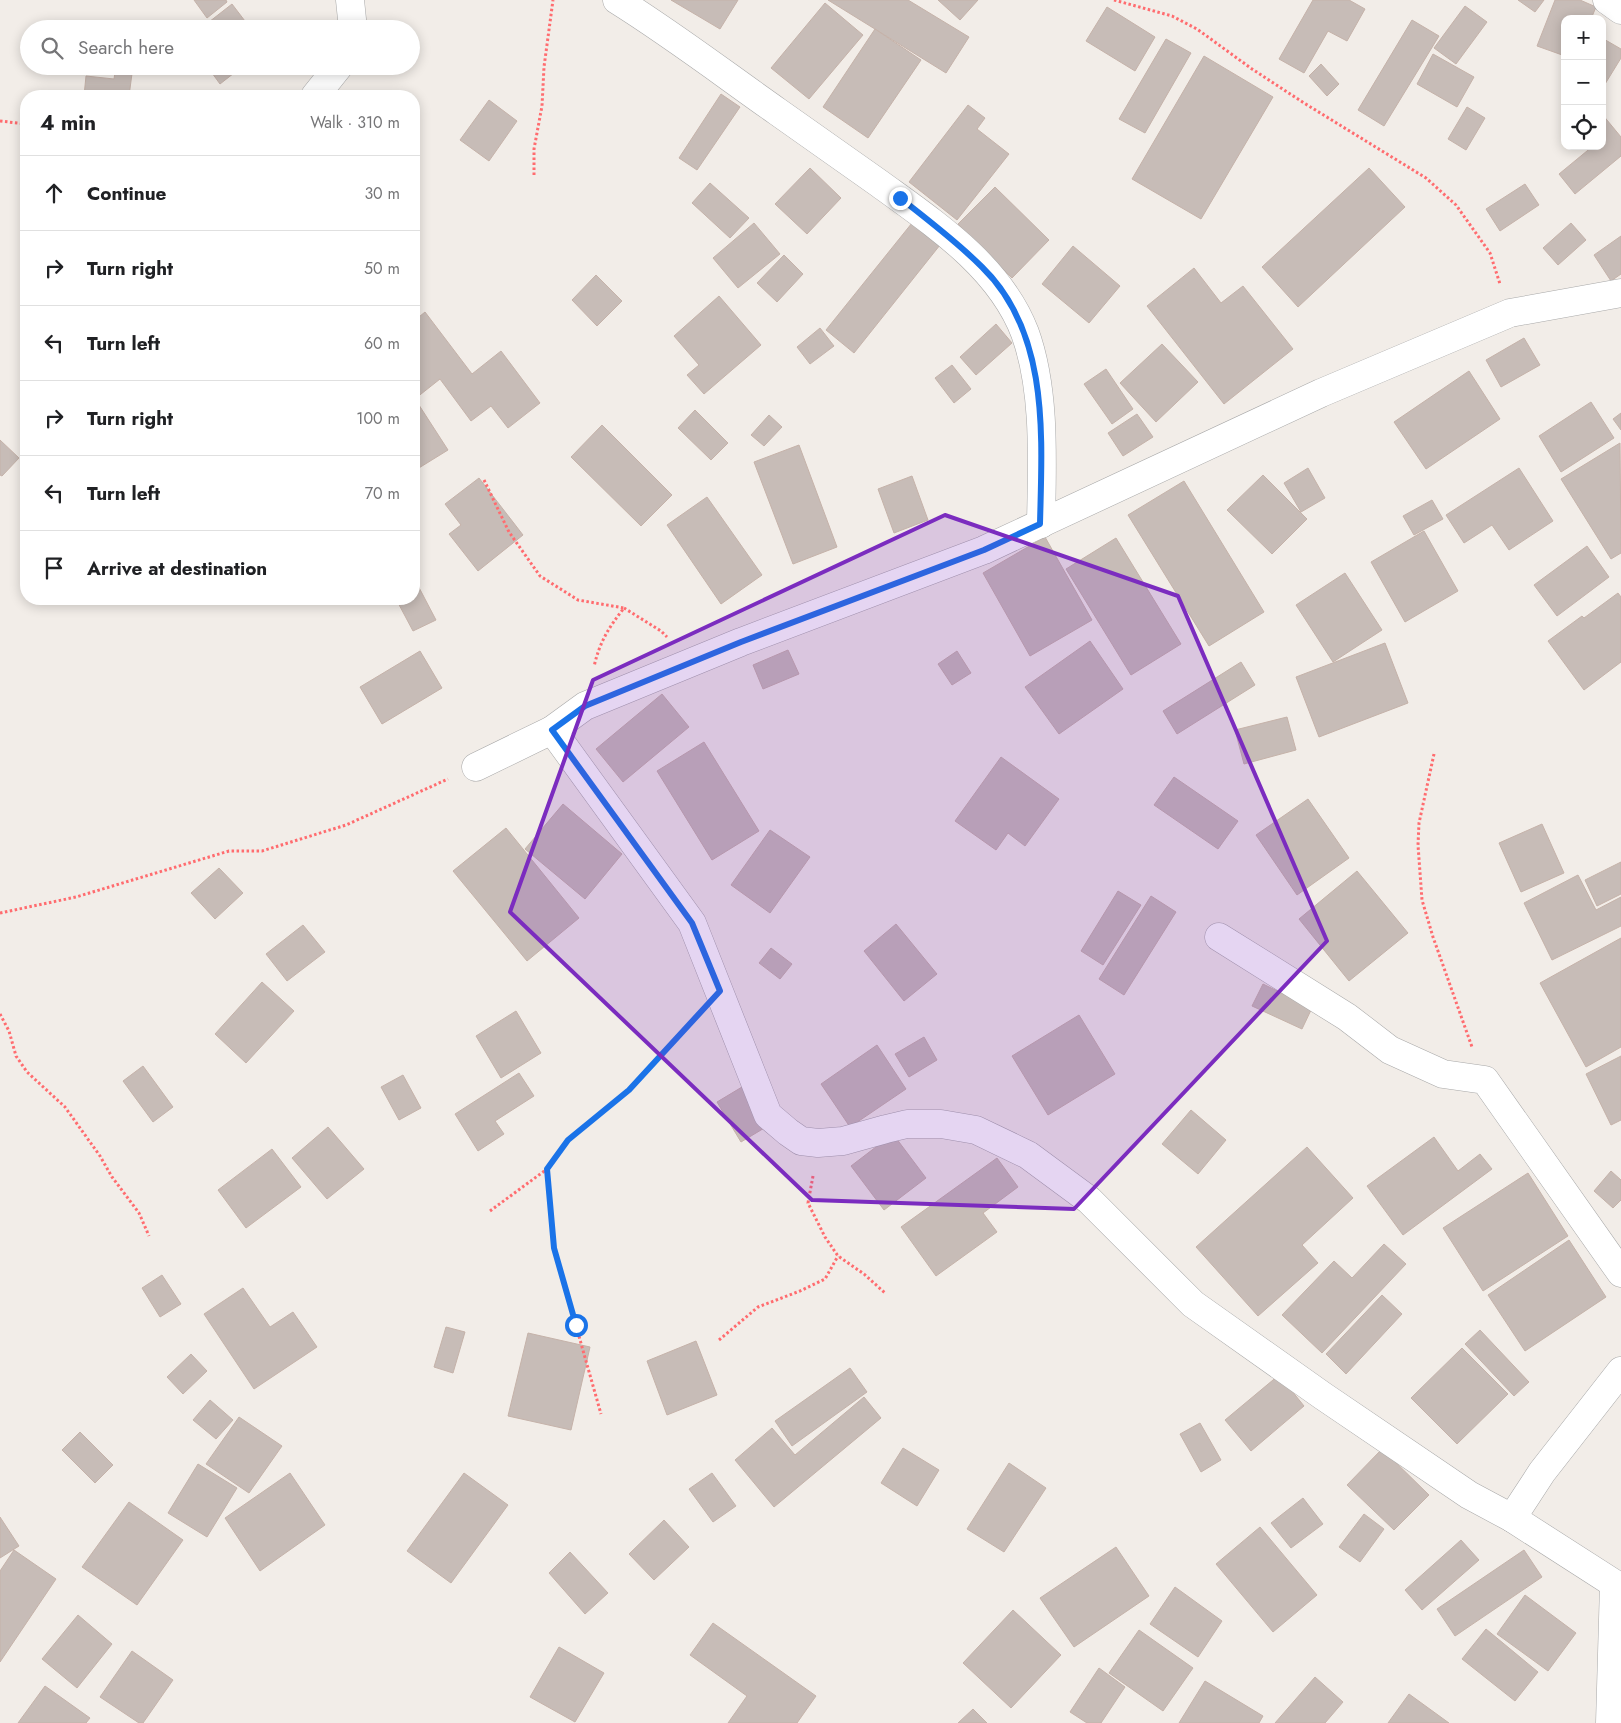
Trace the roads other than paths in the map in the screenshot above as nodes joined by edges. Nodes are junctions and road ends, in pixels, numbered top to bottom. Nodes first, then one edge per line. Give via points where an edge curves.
1 (350, 0) edge
2 (617, 0) edge
3 (1607, 0) edge
4 (1621, 10) edge
5 (352, 20) edge
6 (332, 75) edge
7 (320, 90) edge
8 (1621, 293) edge
9 (1040, 524) junction
10 (552, 730) junction
11 (476, 767) road end
12 (1219, 937) dead end
13 (1621, 1273) edge
14 (1621, 1371) edge
15 (1512, 1518) junction
16 (1617, 1586) edge
17 (1610, 1723) edge

1 - 5 street
2 - 9 street via 670,34 900,198 976,261 1001,289 1025,334 1037,385
3 - 4 street
6 - 7 street
8 - 9 street via 1510,312 1321,393
9 - 10 street via 984,550 741,642 585,706
10 - 11 street
10 - 15 street via 692,923 768,1115 788,1132 801,1141 818,1143 843,1141 907,1124 941,1124 976,1130 1028,1155 1089,1200 1193,1304 1469,1495
12 - 13 street via 1347,1018 1390,1050 1443,1074 1485,1080
14 - 15 street via 1542,1472
15 - 16 street
16 - 17 street

